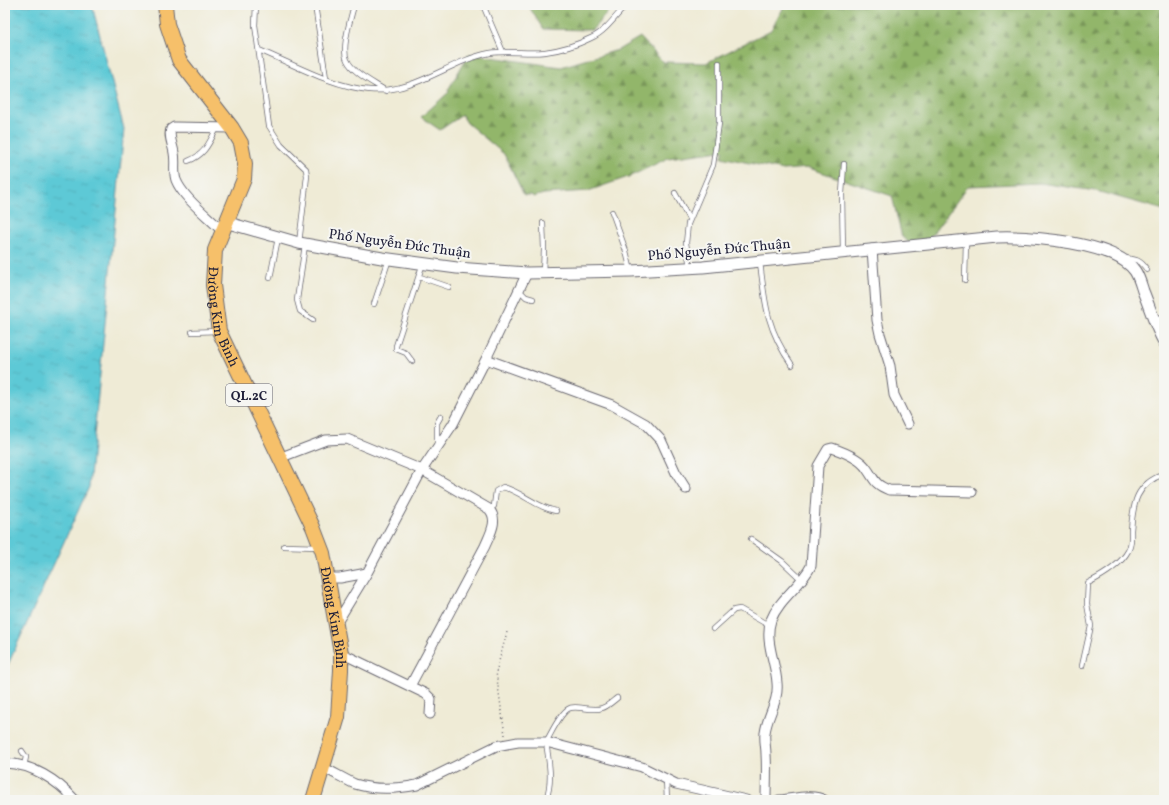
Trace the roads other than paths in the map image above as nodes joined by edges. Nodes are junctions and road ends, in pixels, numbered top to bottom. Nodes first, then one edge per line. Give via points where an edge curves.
1 (165, 5) edge
2 (256, 5) edge
3 (315, 5) edge
4 (354, 5) edge
5 (483, 5) edge
6 (626, 5) edge
7 (260, 50) junction
8 (503, 52) junction
9 (719, 63) dead end
10 (326, 78) junction
11 (386, 91) junction
12 (217, 128) junction
13 (232, 128) junction
14 (188, 161) dead end
15 (844, 164) dead end
16 (675, 193) dead end
17 (612, 212) dead end
18 (689, 219) junction
19 (543, 223) dead end
20 (223, 226) junction
21 (278, 238) junction
22 (966, 242) junction
23 (302, 244) junction
24 (872, 249) junction
25 (843, 252) junction
26 (1122, 258) junction
27 (389, 259) junction
28 (760, 262) junction
29 (423, 263) junction
30 (690, 267) junction
31 (1147, 270) dead end
32 (630, 271) junction
33 (527, 273) junction
34 (543, 273) junction
35 (420, 277) junction
36 (270, 278) dead end
37 (965, 280) dead end
38 (449, 287) dead end
39 (519, 290) junction
40 (533, 299) dead end
41 (374, 304) dead end
42 (313, 320) dead end
43 (1159, 320) edge
44 (219, 331) junction
45 (192, 332) dead end
46 (1164, 342) edge
47 (486, 359) junction
48 (412, 361) dead end
49 (792, 365) dead end
50 (440, 416) dead end
51 (908, 424) dead end
52 (437, 448) junction
53 (279, 458) junction
54 (422, 470) junction
55 (1164, 474) edge
56 (686, 489) dead end
57 (972, 492) dead end
58 (489, 509) junction
59 (556, 511) dead end
60 (751, 539) dead end
61 (284, 546) dead end
62 (320, 547) junction
63 (366, 574) junction
64 (327, 578) junction
65 (802, 580) junction
66 (336, 624) junction
67 (770, 626) junction
68 (713, 629) dead end
69 (341, 653) junction
70 (1082, 666) dead end
71 (410, 686) junction
72 (617, 698) dead end
73 (430, 714) dead end
74 (546, 742) junction
75 (22, 751) dead end
76 (6, 762) edge
77 (24, 766) junction
78 (322, 766) junction
79 (666, 779) junction
80 (75, 800) edge
81 (313, 800) edge
82 (546, 800) edge
83 (667, 800) edge
84 (746, 800) edge
85 (766, 800) edge
86 (779, 800) edge
87 (824, 800) edge

1 - 13 main road, Đường Kim Bình / QL.2C via 167,24 179,60
2 - 7 lane via 255,25
3 - 10 lane
4 - 11 lane via 345,46 347,60 355,70
5 - 8 lane
6 - 8 lane via 593,38 545,52
7 - 10 lane
7 - 23 lane via 269,126 281,145 306,170
8 - 11 lane via 489,53 412,85
9 - 18 lane via 720,123 713,165
10 - 11 lane via 345,86
12 - 13 street
12 - 14 lane via 206,151 198,158
12 - 20 street via 174,127 169,134 175,155 174,170 177,181 186,195
13 - 20 main road, Đường Kim Bình / QL.2C via 243,153 244,179
15 - 25 lane
16 - 18 lane
17 - 32 lane via 626,251
18 - 30 lane via 686,243
19 - 34 lane
20 - 21 street, Phố Nguyễn Đức Thuận
20 - 44 main road, Đường Kim Bình / QL.2C via 213,259 213,285
21 - 23 street, Phố Nguyễn Đức Thuận
21 - 36 lane
22 - 24 street, Phố Nguyễn Đức Thuận
22 - 26 street, Phố Nguyễn Đức Thuận via 1022,236 1047,238
22 - 37 lane
23 - 27 street, Phố Nguyễn Đức Thuận
23 - 42 lane via 297,300 300,311
24 - 25 street, Phố Nguyễn Đức Thuận
24 - 51 street via 877,320 890,366 894,395
25 - 28 street, Phố Nguyễn Đức Thuận
26 - 31 lane via 1142,261
26 - 43 street, Phố Nguyễn Đức Thuận via 1136,272
27 - 29 street, Phố Nguyễn Đức Thuận
27 - 41 lane
28 - 30 street, Phố Nguyễn Đức Thuận
28 - 49 lane via 771,329
29 - 33 street, Phố Nguyễn Đức Thuận
29 - 35 lane
30 - 32 street, Phố Nguyễn Đức Thuận
32 - 34 street, Phố Nguyễn Đức Thuận
33 - 34 street, Phố Nguyễn Đức Thuận
33 - 39 street
35 - 38 lane
35 - 48 lane via 396,346 396,349 406,353
39 - 40 lane via 526,297
39 - 47 street
43 - 46 street, Phố Nguyễn Đức Thuận
44 - 45 lane
44 - 53 main road, Đường Kim Bình / QL.2C
47 - 52 street via 453,424
47 - 56 street via 612,405 646,424 661,440
50 - 52 lane via 437,423
52 - 54 street
53 - 54 street via 326,440 347,439
53 - 62 main road, Đường Kim Bình / QL.2C via 313,527
54 - 58 street
54 - 63 street
55 - 70 lane via 1155,477 1137,495 1133,505 1131,545 1128,552 1118,564 1088,583 1087,604 1091,626
57 - 65 street via 888,490 878,486 867,468 857,459 840,450 828,449 818,466 812,558
58 - 59 lane via 494,506 496,490 503,487 543,508
58 - 71 street via 492,513 493,529
60 - 65 lane via 782,561
61 - 62 lane
62 - 64 main road, Đường Kim Bình / QL.2C
63 - 64 street
63 - 66 street
64 - 66 main road, Đường Kim Bình / QL.2C
65 - 67 street via 776,610
66 - 69 main road, Đường Kim Bình / QL.2C
67 - 68 lane via 740,609 734,610
67 - 85 street via 770,646 778,686 777,698 764,733
69 - 71 street
69 - 78 main road, Đường Kim Bình / QL.2C via 338,717
71 - 73 street via 431,699
72 - 74 lane via 604,708 596,710 569,708
74 - 78 street via 506,743 402,788 356,784
74 - 79 street via 642,766
74 - 82 lane via 551,773
75 - 77 lane via 26,757
76 - 77 street
77 - 80 street via 50,778
78 - 81 main road, Đường Kim Bình / QL.2C
79 - 83 lane
79 - 84 street via 676,784
86 - 87 street via 810,797

